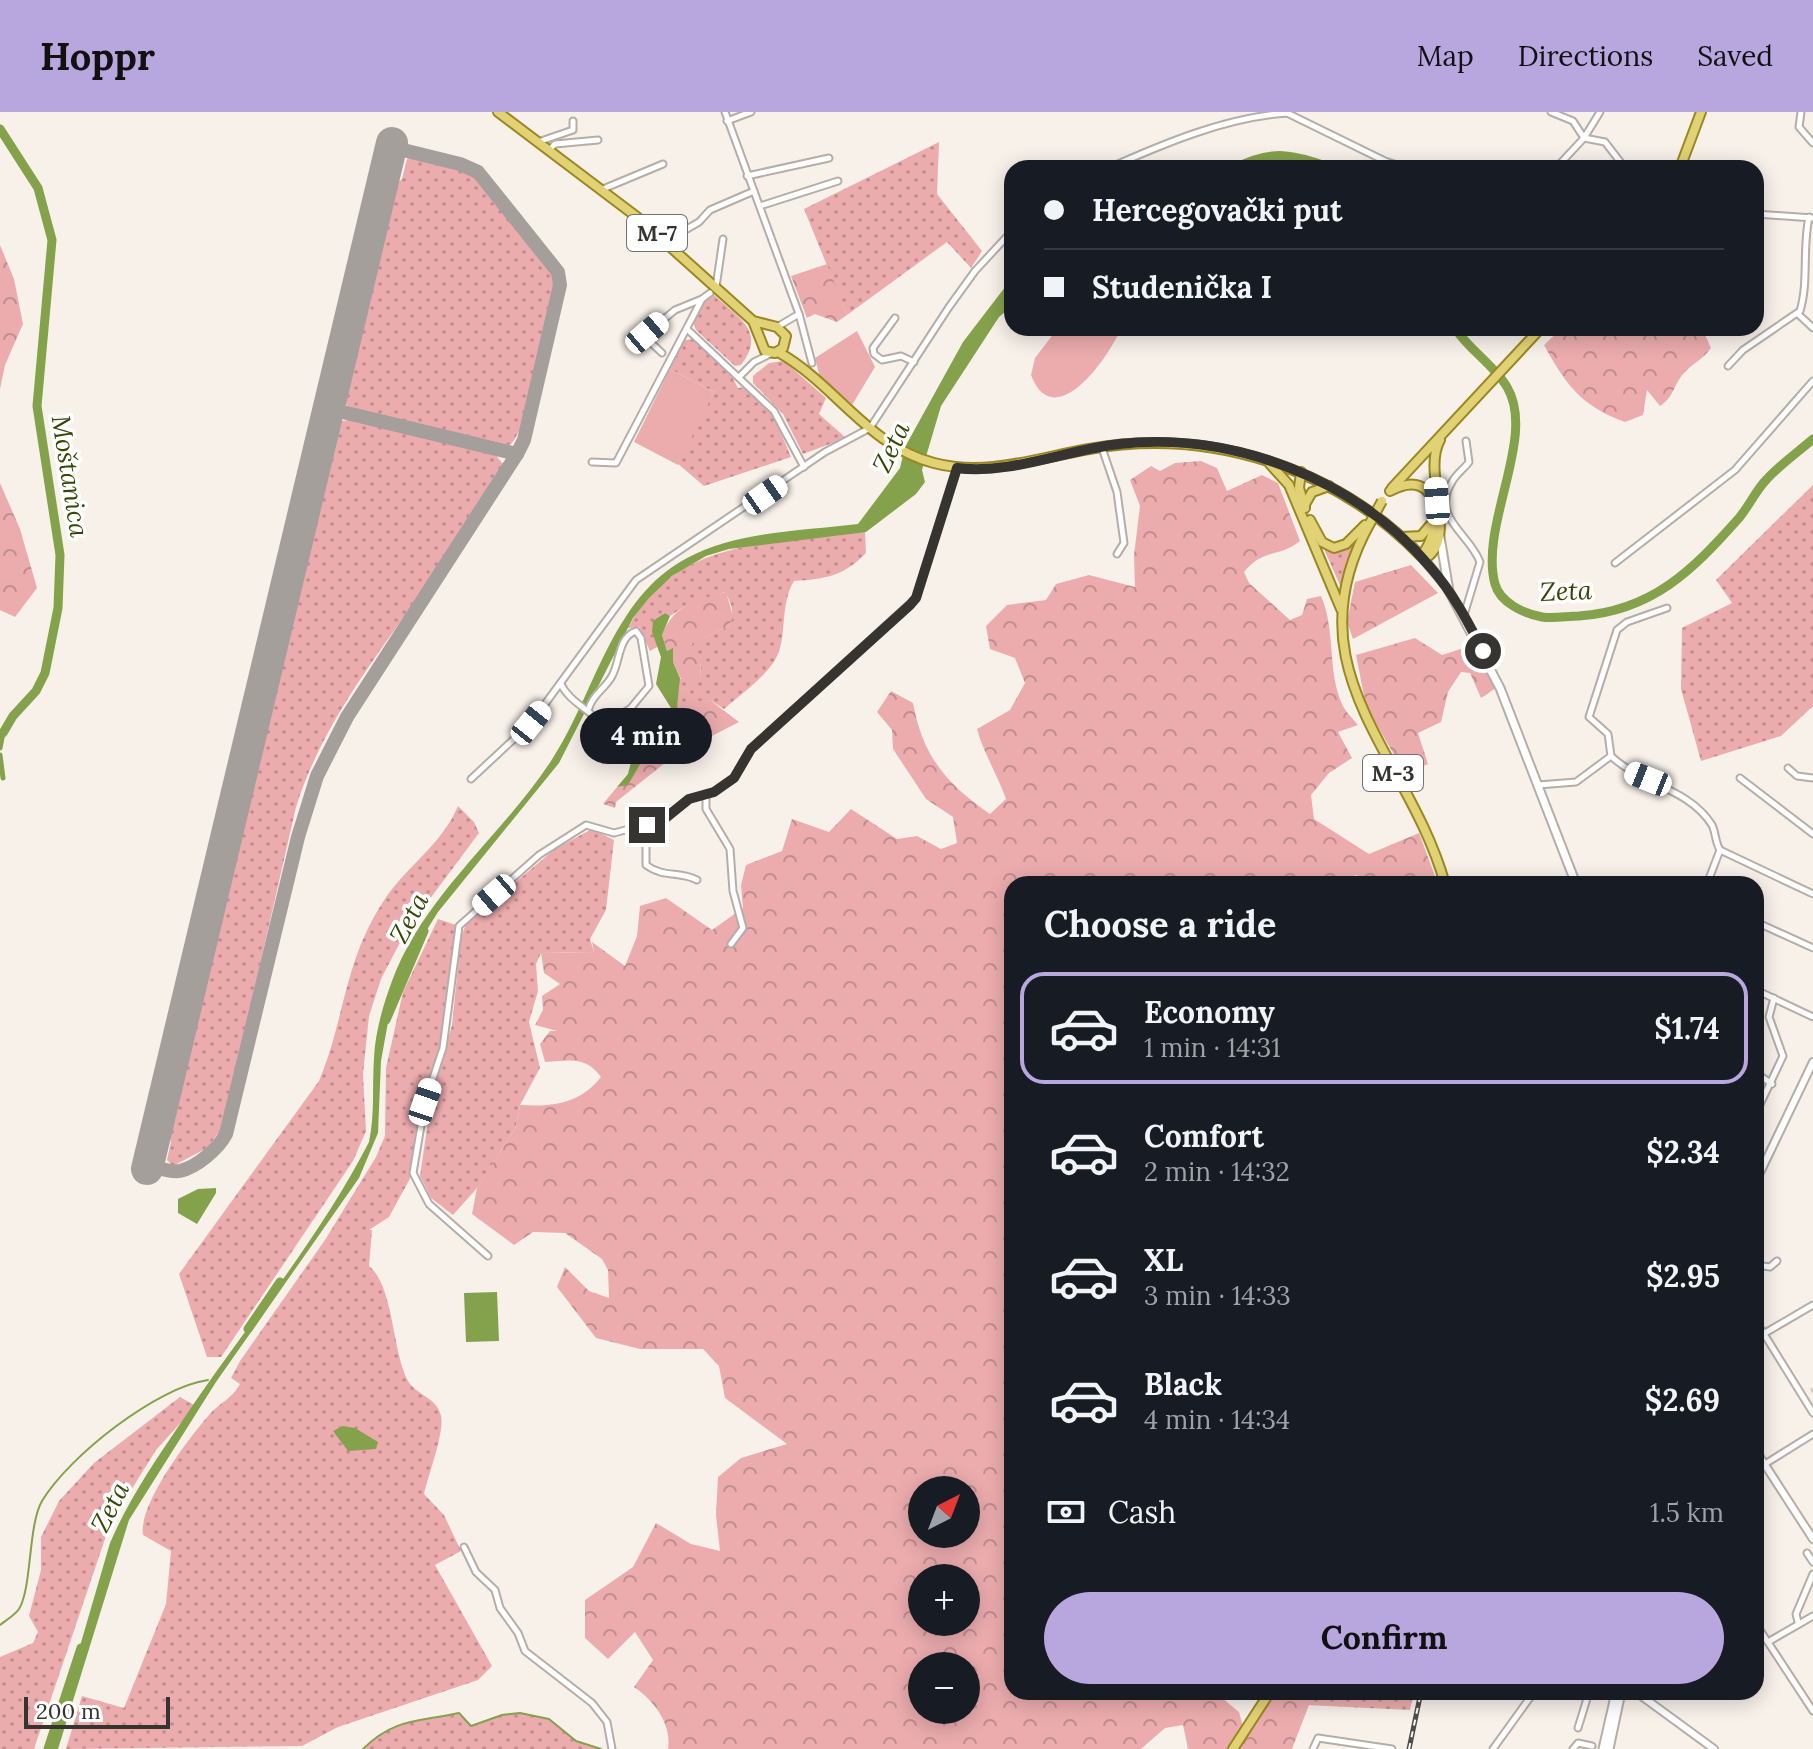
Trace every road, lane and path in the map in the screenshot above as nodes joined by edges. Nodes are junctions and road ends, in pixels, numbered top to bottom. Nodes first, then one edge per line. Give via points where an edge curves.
1 (498, 112) edge
2 (725, 112) edge
3 (751, 112) edge
4 (1551, 112) edge
5 (1600, 112) edge
6 (1701, 112) edge
7 (1801, 112) edge
8 (1287, 113) edge
9 (1262, 114) edge
10 (573, 121) dead end
11 (727, 121) junction
12 (1584, 138) junction
13 (598, 140) dead end
14 (538, 142) junction
15 (1813, 143) edge
16 (549, 150) junction
17 (829, 158) dead end
18 (1129, 160) edge
19 (1389, 160) edge
20 (1563, 160) edge
21 (1619, 160) edge
22 (1683, 160) edge
23 (663, 164) dead end
24 (747, 176) junction
25 (838, 181) dead end
26 (603, 189) junction
27 (754, 191) junction
28 (760, 206) junction
29 (1764, 215) edge
30 (1811, 218) edge
31 (723, 239) dead end
32 (1004, 240) edge
33 (666, 241) junction
34 (713, 290) junction
35 (702, 299) junction
36 (799, 314) junction
37 (1798, 314) junction
38 (895, 318) dead end
39 (791, 320) junction
40 (753, 321) junction
41 (773, 327) junction
42 (1813, 328) edge
43 (687, 329) junction
44 (1533, 336) edge
45 (760, 340) junction
46 (785, 340) junction
47 (774, 352) junction
48 (662, 353) dead end
49 (754, 362) junction
50 (797, 362) junction
51 (914, 362) junction
52 (812, 363) dead end
53 (1728, 366) dead end
54 (739, 377) junction
55 (1813, 381) edge
56 (1456, 417) junction
57 (870, 428) junction
58 (1466, 441) dead end
59 (1102, 447) junction
60 (1266, 460) junction
61 (592, 462) dead end
62 (804, 467) junction
63 (957, 468) junction
64 (1301, 472) junction
65 (1289, 485) junction
66 (1329, 486) junction
67 (1390, 491) junction
68 (1304, 506) junction
69 (1434, 521) junction
70 (1370, 523) junction
71 (1401, 537) junction
72 (1440, 537) junction
73 (1117, 554) dead end
74 (1422, 558) junction
75 (1615, 563) dead end
76 (1449, 591) junction
77 (1667, 608) dead end
78 (1343, 613) junction
79 (1464, 615) junction
80 (560, 684) junction
81 (589, 708) junction
82 (1611, 756) junction
83 (1788, 768) dead end
84 (1740, 778) dead end
85 (1813, 778) edge
86 (471, 779) dead end
87 (1537, 785) junction
88 (706, 794) junction
89 (663, 820) junction
90 (1813, 834) edge
91 (1720, 850) junction
92 (1442, 876) edge
93 (1573, 876) edge
94 (1710, 876) edge
95 (697, 880) dead end
96 (1813, 894) edge
97 (1764, 926) edge
98 (731, 944) dead end
99 (1813, 948) edge
100 (1765, 994) edge
101 (1774, 998) junction
102 (1813, 1017) edge
103 (1813, 1062) edge
104 (1764, 1078) edge
105 (1772, 1084) junction
106 (1764, 1098) edge
107 (1764, 1163) edge
108 (488, 1256) dead end
109 (1777, 1261) dead end
110 (1764, 1266) edge
111 (1813, 1305) edge
112 (1765, 1333) joint
113 (1811, 1391) edge
114 (1802, 1396) junction
115 (1813, 1413) edge
116 (1813, 1434) edge
117 (1765, 1464) joint
118 (1813, 1539) edge
119 (464, 1547) dead end
120 (1807, 1553) dead end
121 (1813, 1562) edge
122 (1813, 1574) edge
123 (1813, 1616) edge
124 (1798, 1622) junction
125 (1764, 1636) edge
126 (1768, 1642) junction
127 (1265, 1700) edge
128 (1528, 1700) edge
129 (1587, 1700) edge
130 (1616, 1700) edge
131 (1647, 1700) edge
132 (1810, 1702) edge
133 (1813, 1711) edge
134 (1578, 1728) dead end
135 (1592, 1746) dead end
136 (612, 1749) edge
137 (1233, 1749) edge
138 (1313, 1749) edge
139 (1388, 1749) edge
140 (1493, 1749) edge
141 (1573, 1749) edge
142 (1606, 1749) edge
143 (1714, 1749) edge

1 - 14 main road, M-7
2 - 11 street
3 - 11 street
4 - 12 street via 1573,121
5 - 12 street
6 - 22 main road
7 - 15 street via 1799,127
8 - 9 street
8 - 19 street
9 - 18 street
10 - 14 street via 573,130
11 - 24 street
12 - 20 street
12 - 21 street via 1605,142
13 - 16 street via 555,144
14 - 16 main road, M-7
16 - 26 main road, M-7
17 - 24 street
23 - 26 street
24 - 27 street
25 - 28 street
26 - 33 main road, M-7
27 - 28 street
27 - 33 street via 710,210
28 - 36 street
29 - 30 street
30 - 37 street
31 - 34 street
32 - 51 street via 975,271
33 - 34 main road, M-7
34 - 35 street
34 - 40 main road, M-7
35 - 43 street
35 - 48 street via 675,310 647,333
36 - 39 street
36 - 52 street
37 - 42 street
37 - 53 street
38 - 51 street via 874,354 882,360 901,356
39 - 41 street
39 - 46 street
40 - 41 main road, M-7
40 - 45 main road, M-7
41 - 45 main road
41 - 46 main road, M-7
43 - 54 street
43 - 61 street via 616,463
44 - 56 main road, M-3
45 - 47 main road, M-7
45 - 49 street
46 - 47 main road
46 - 50 main road, M-7
47 - 49 street
47 - 50 main road, M-7
49 - 54 street
50 - 57 main road, M-7
51 - 57 street
54 - 62 street via 774,411
55 - 75 street via 1735,470
56 - 67 main road, M-3
56 - 72 main road via 1435,452
57 - 62 street
57 - 63 main road, M-7 via 894,446
58 - 79 street via 1469,462 1452,482 1445,503 1449,519 1480,562
59 - 60 main road, M-7 via 1178,444
59 - 63 main road, M-7 via 993,468
59 - 73 street via 1117,492 1124,543
60 - 64 main road, M-7
60 - 65 main road
62 - 80 street via 636,580
63 - 88 street via 916,598 751,749 734,778
64 - 65 main road
64 - 66 main road, M-7
64 - 68 main road
65 - 78 main road
66 - 68 main road via 1312,492
66 - 71 main road, M-7
67 - 69 main road via 1409,482 1422,485 1431,496
67 - 70 main road, M-3, bridge
68 - 70 main road via 1329,547 1345,545
69 - 71 main road via 1423,535
69 - 74 main road via 1434,538
70 - 78 main road, M-3 via 1350,569
71 - 74 main road, M-7
72 - 74 main road via 1435,550
72 - 76 main road
74 - 76 main road
76 - 79 main road
77 - 82 street via 1617,630 1589,717 1608,734
78 - 92 main road, M-3 via 1347,660 1361,710 1425,832
79 - 87 main road via 1500,688
80 - 81 street
80 - 86 street via 518,737
81 - 81 street via 613,676 628,635 636,631 650,678 648,689 636,704 604,725
82 - 87 street via 1576,782
82 - 91 street via 1625,770 1670,788 1710,823
83 - 85 street via 1797,776
84 - 90 street
87 - 93 main road
88 - 89 street via 689,799
88 - 98 street via 706,809 730,849 743,928
89 - 95 street via 646,840 646,865
89 - 108 street via 614,833 586,825 539,855 459,926 443,1048 425,1103 413,1173 429,1204
91 - 94 street
91 - 96 street
97 - 99 street
100 - 101 street
101 - 102 street
101 - 105 street via 1769,1017 1783,1056
103 - 107 street
104 - 105 street
105 - 106 street
109 - 110 street
111 - 112 street
112 - 114 street
113 - 114 street
114 - 115 street
116 - 117 street
117 - 118 street
119 - 136 street via 476,1572 495,1590 525,1651 592,1703 607,1722
120 - 121 street
122 - 124 street via 1796,1614
123 - 124 street
124 - 126 street
125 - 126 street
126 - 132 street
127 - 137 main road
128 - 140 street
129 - 134 street
130 - 142 main road
131 - 143 street
132 - 133 street
135 - 141 street via 1577,1743
138 - 139 street via 1318,1738

